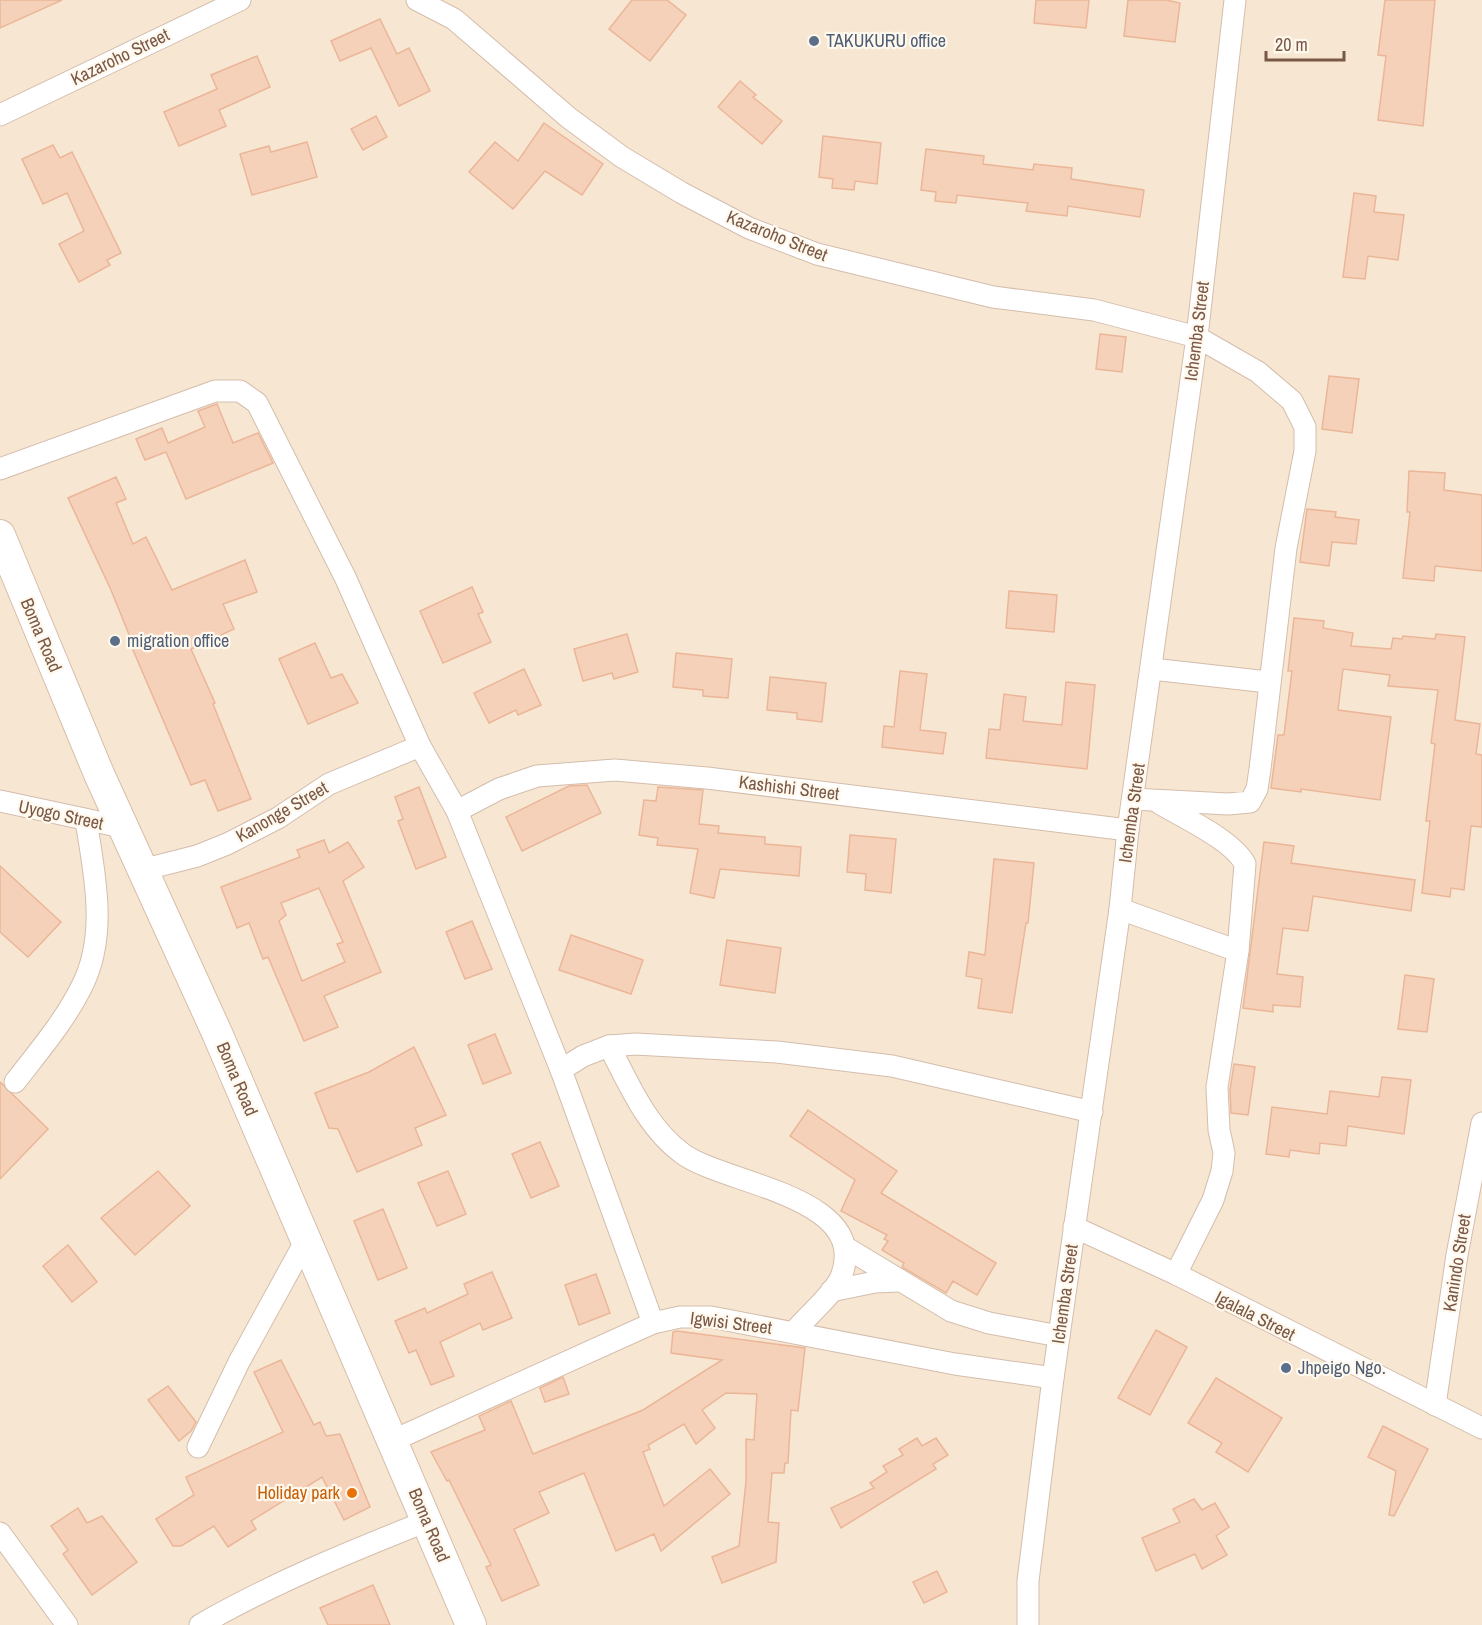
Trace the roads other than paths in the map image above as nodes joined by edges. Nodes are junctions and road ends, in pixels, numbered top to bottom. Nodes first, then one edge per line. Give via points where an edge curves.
1 (240, 0) edge
2 (417, 0) edge
3 (1235, 0) edge
4 (0, 115) edge
5 (1197, 337) junction
6 (0, 469) edge
7 (0, 534) edge
8 (1152, 669) junction
9 (1268, 682) junction
10 (420, 746) junction
11 (1133, 799) junction
12 (1155, 800) junction
13 (0, 801) edge
14 (457, 811) junction
15 (86, 821) junction
16 (122, 827) junction
17 (1128, 830) junction
18 (142, 870) junction
19 (1120, 909) junction
20 (1238, 951) junction
21 (609, 1046) junction
22 (561, 1070) junction
23 (15, 1082) dead end
24 (1092, 1112) junction
25 (1482, 1123) edge
26 (1074, 1227) junction
27 (306, 1240) junction
28 (845, 1247) junction
29 (1176, 1274) junction
30 (898, 1281) junction
31 (831, 1291) junction
32 (653, 1323) junction
33 (794, 1332) junction
34 (1059, 1336) junction
35 (1053, 1378) junction
36 (1436, 1405) junction
37 (1482, 1428) edge
38 (394, 1440) junction
39 (198, 1447) dead end
40 (428, 1521) junction
41 (0, 1533) edge
42 (68, 1625) edge
43 (200, 1625) edge
44 (471, 1625) edge
45 (1028, 1625) edge

1 - 4 street, Kazaroho Street
2 - 5 street, Kazaroho Street via 454,19 569,118 621,157 749,228 817,254 993,297 1094,310
3 - 5 street, Ichemba Street
5 - 8 street, Ichemba Street
5 - 9 street, Kazaroho Street via 1258,372 1292,400 1305,427 1305,451 1286,548
6 - 10 street via 215,391 240,391 257,402 310,504
7 - 16 main road, Boma Road
8 - 9 street
8 - 11 street, Ichemba Street
9 - 12 street, Kazaroho Street via 1257,789 1250,802
10 - 14 street
10 - 18 street, Kanonge Street via 329,784 278,818 227,844
11 - 12 street
11 - 17 street, Ichemba Street
12 - 20 street via 1240,855 1245,864
13 - 15 street, Uyogo Street
14 - 17 street, Kashishi Street via 498,789 537,776 615,770
14 - 22 street
15 - 16 street, Uyogo Street
15 - 23 street via 97,888 97,933 92,960 82,987
16 - 18 main road, Boma Road
17 - 19 street, Ichemba Street
18 - 27 main road, Boma Road
19 - 20 street
19 - 24 street, Ichemba Street
20 - 29 street via 1217,1087 1224,1153 1222,1171 1213,1200
21 - 22 street
21 - 24 street via 645,1044 777,1052 892,1066
21 - 28 street via 661,1136 711,1170 805,1203 826,1217
22 - 32 street
24 - 26 street, Ichemba Street
25 - 36 street, Kanindo Street via 1457,1255
26 - 29 street, Igalala Street
26 - 34 street, Ichemba Street
27 - 38 main road, Boma Road
27 - 39 street
28 - 30 street
28 - 31 street via 840,1278
29 - 36 street, Igalala Street
30 - 31 street
30 - 34 street via 969,1318
31 - 33 street
32 - 33 street, Igwisi Street via 680,1317 711,1317
32 - 38 street, Igwisi Street
33 - 35 street, Igwisi Street via 955,1364
34 - 35 street, Ichemba Street
35 - 45 street, Ichemba Street via 1028,1581
36 - 37 street, Igalala Street
38 - 40 main road, Boma Road
40 - 43 street via 321,1563
40 - 44 main road, Boma Road
41 - 42 street

